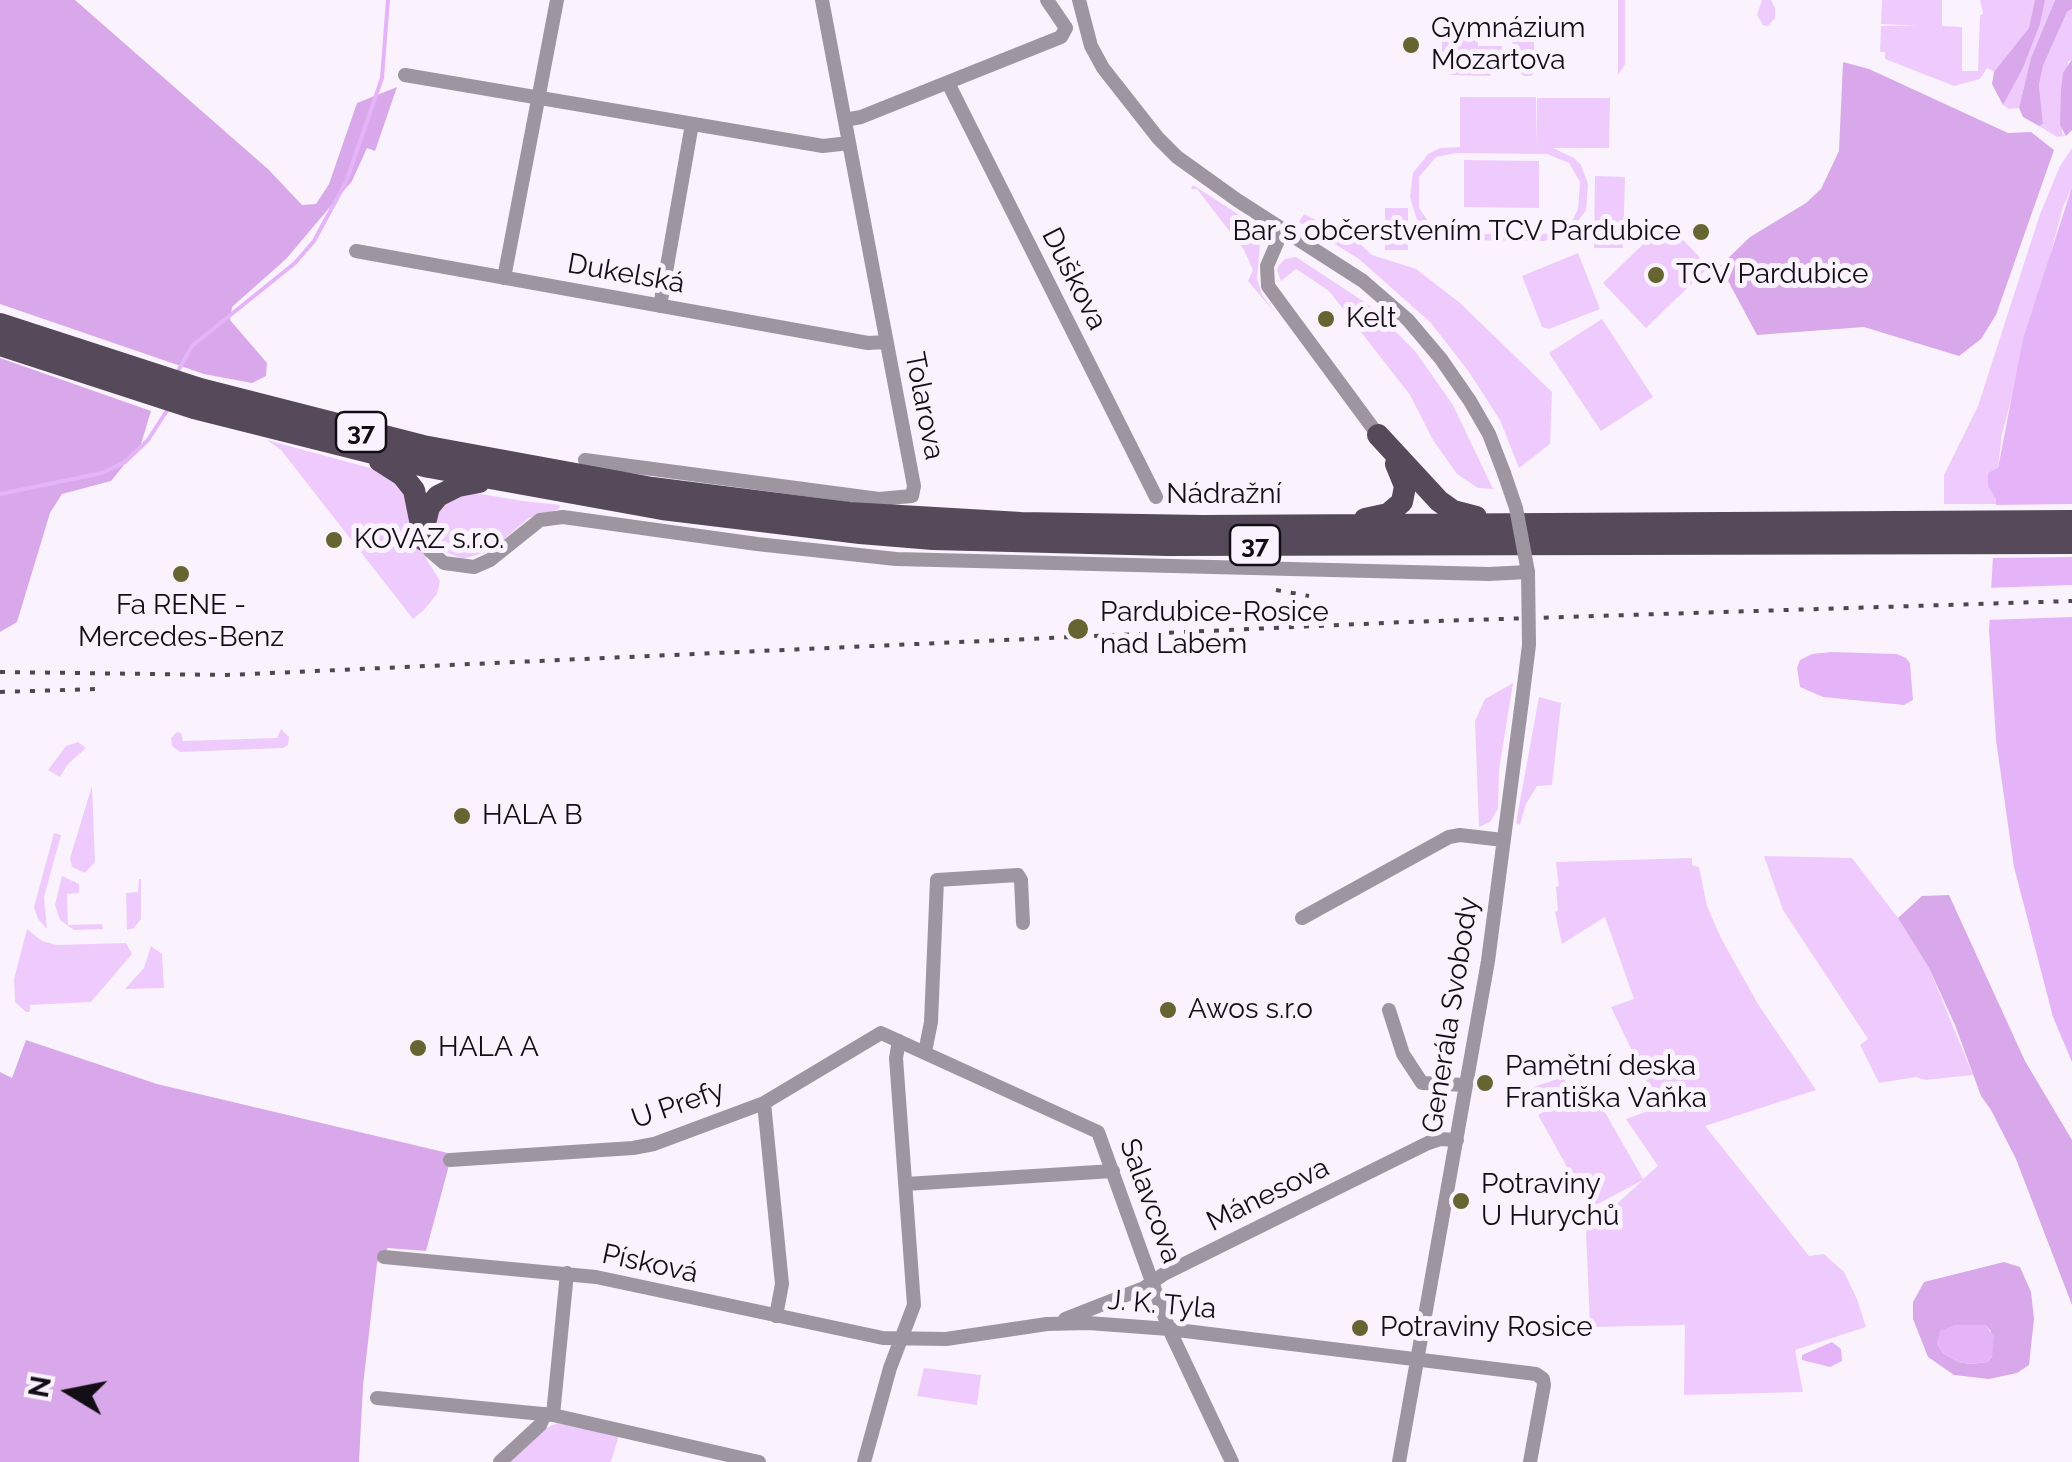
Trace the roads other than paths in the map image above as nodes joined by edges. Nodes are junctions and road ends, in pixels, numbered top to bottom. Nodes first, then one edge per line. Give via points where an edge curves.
1 (557, 0) edge
2 (822, 0) edge
3 (1046, 0) edge
4 (1078, 0) edge
5 (405, 75) dead end
6 (948, 82) junction
7 (538, 98) junction
8 (845, 120) junction
9 (692, 124) junction
10 (849, 143) junction
11 (1284, 229) junction
12 (356, 252) dead end
13 (504, 278) junction
14 (660, 306) junction
15 (0, 324) edge
16 (886, 342) junction
17 (0, 344) edge
18 (148, 385) junction
19 (197, 399) junction
20 (1378, 435) junction
21 (366, 453) junction
22 (585, 460) dead end
23 (492, 480) junction
24 (1156, 497) dead end
25 (2072, 520) edge
26 (1514, 524) junction
27 (1338, 525) junction
28 (1926, 532) junction
29 (424, 540) junction
30 (2072, 543) edge
31 (1528, 572) junction
32 (1503, 840) junction
33 (1302, 918) dead end
34 (1023, 923) dead end
35 (1389, 1010) dead end
36 (899, 1041) junction
37 (925, 1052) junction
38 (1466, 1086) junction
39 (764, 1103) junction
40 (1457, 1140) junction
41 (450, 1160) dead end
42 (1113, 1171) junction
43 (906, 1184) junction
44 (384, 1257) dead end
45 (567, 1273) junction
46 (1153, 1282) junction
47 (776, 1316) junction
48 (1047, 1324) junction
49 (1169, 1329) junction
50 (902, 1338) junction
51 (1418, 1358) junction
52 (377, 1398) dead end
53 (549, 1415) junction
54 (500, 1462) edge
55 (760, 1462) edge
56 (864, 1462) edge
57 (1232, 1462) edge
58 (1398, 1462) edge
59 (1530, 1462) edge

1 - 7 street
2 - 8 street, Tolarova
3 - 6 street via 1065,24 1064,35
4 - 11 street, Generála Svobody via 1111,79 1158,138
5 - 7 street
6 - 8 street
6 - 24 street, Duškova
7 - 9 street
7 - 13 street
8 - 10 street, Tolarova
9 - 10 street via 824,146
9 - 14 street
10 - 16 street, Tolarova
11 - 20 street via 1267,266 1268,286
11 - 31 street, Generála Svobody, bridge via 1363,280 1416,330 1470,401 1504,473
12 - 13 street, Dukelská
13 - 14 street, Dukelská
14 - 16 street, Dukelská
15 - 18 main road, 37
16 - 22 street, Tolarova via 914,486 909,498 797,490
17 - 18 main road, 37
18 - 19 main road, 37
19 - 21 main road, 37
19 - 27 main road, Nádražní / 37 via 524,465 740,500 913,518
20 - 26 main road via 1446,506
20 - 27 main road via 1402,474 1402,502 1388,514
21 - 23 main road, 37
21 - 29 main road via 410,484
23 - 28 main road, Nádražní / 37 via 812,529 932,539 1168,545
23 - 29 main road via 438,496 427,514
25 - 28 main road, 37
26 - 27 main road, Nádražní / 37
26 - 28 main road, Nádražní / 37
28 - 30 main road, 37
29 - 31 street via 444,563 474,567 540,520 563,516 896,559
31 - 32 street, Generála Svobody, bridge via 1530,630
32 - 33 street via 1448,837
32 - 38 street, Generála Svobody
34 - 37 street via 1018,875 936,880 932,1022
35 - 38 street via 1403,1054 1422,1084
36 - 37 street, Salavcova
36 - 39 street, U Prefy via 877,1034
36 - 43 street
37 - 42 street, Salavcova via 1090,1126 1101,1136
38 - 40 street, Generála Svobody
39 - 41 street, U Prefy via 638,1148
39 - 47 street via 782,1284
40 - 46 street, Mánesova via 1428,1144
40 - 51 street, Generála Svobody
42 - 43 street
42 - 46 street, Salavcova
43 - 50 street via 914,1298
44 - 45 street, Písková
45 - 47 street, Písková
45 - 53 street
46 - 48 street, Mánesova
46 - 49 street, Salavcova
47 - 50 street, Písková
48 - 49 street, J. K. Tyla
48 - 50 street, J. K. Tyla via 946,1339
49 - 51 street, J. K. Tyla
49 - 57 street, Salavcova
50 - 56 street
51 - 58 street, Generála Svobody
51 - 59 street, J. K. Tyla via 1541,1376
52 - 53 street
53 - 54 street
53 - 55 street

